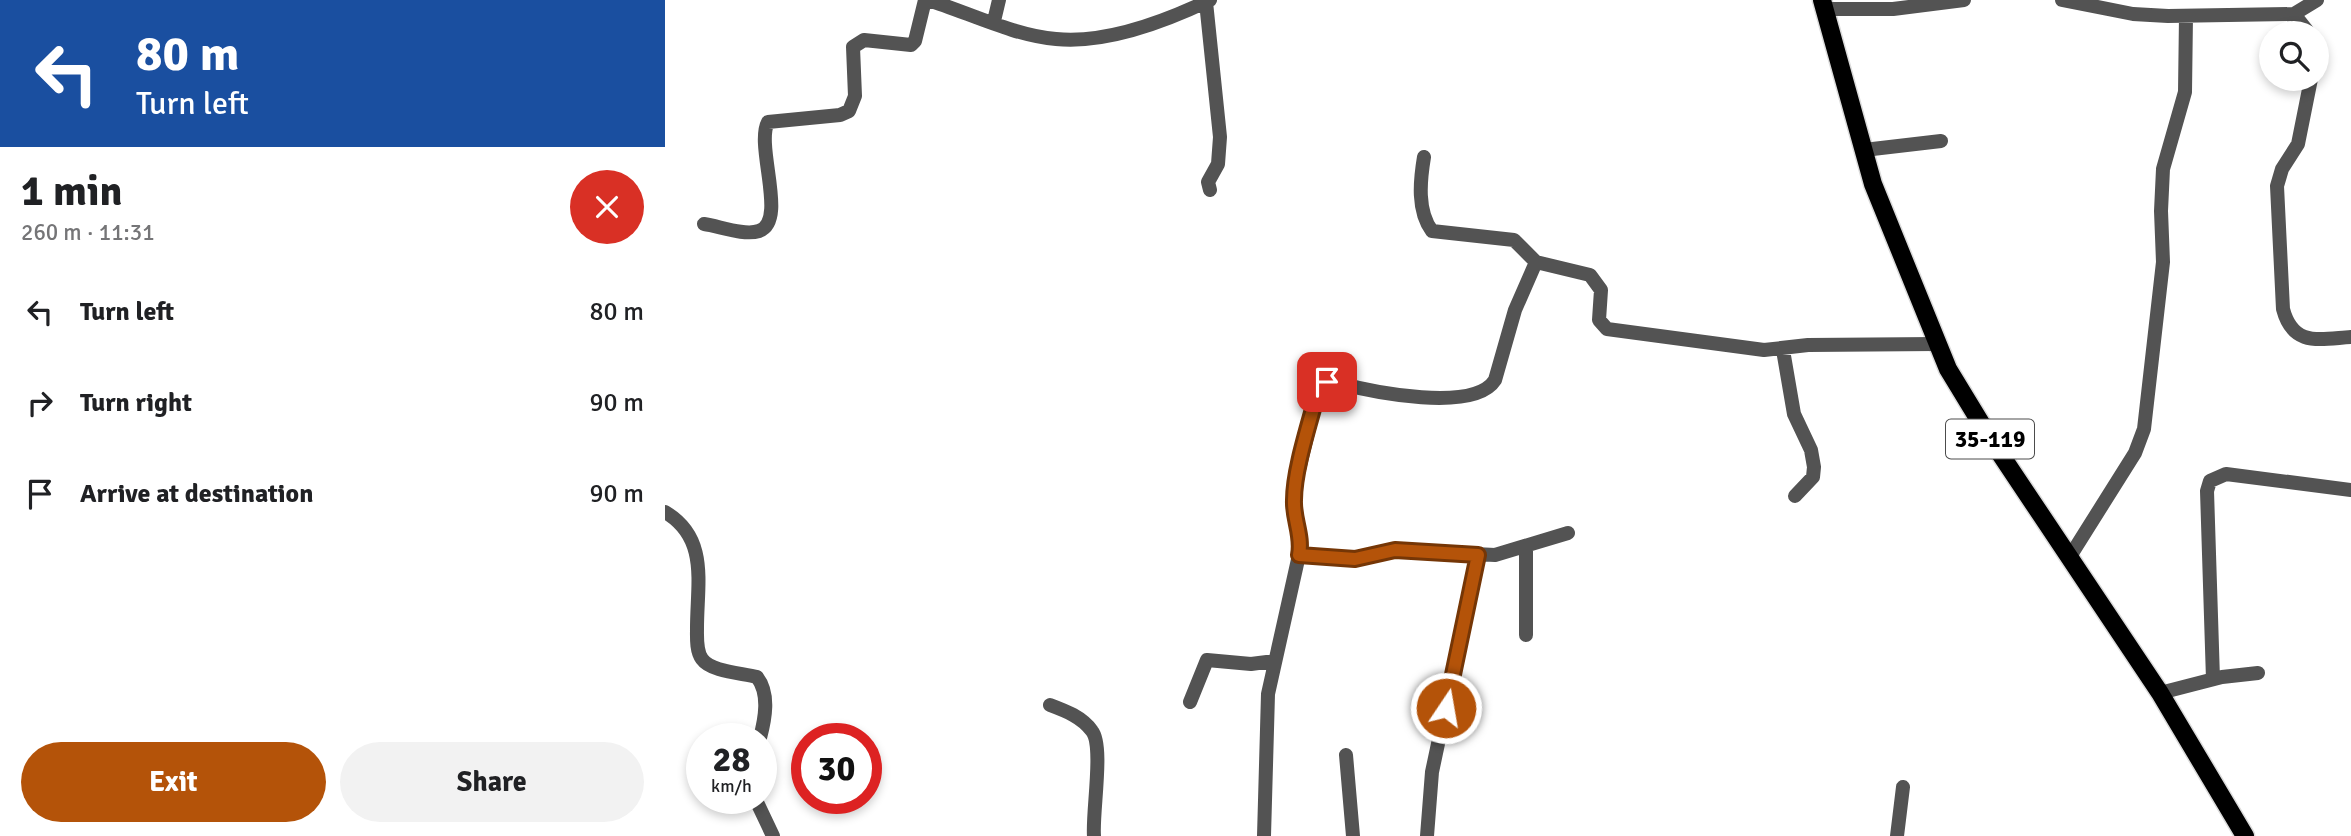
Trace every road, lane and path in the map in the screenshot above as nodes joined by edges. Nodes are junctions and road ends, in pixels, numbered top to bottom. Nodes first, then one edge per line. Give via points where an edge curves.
1 (926, 0) edge
2 (999, 0) edge
3 (1964, 0) edge
4 (2062, 0) edge
5 (2317, 0) edge
6 (1202, 2) edge
7 (1824, 5) edge
8 (2133, 7) edge
9 (2294, 14) junction
10 (2186, 16) junction
11 (994, 21) junction
12 (2300, 21) edge
13 (2309, 91) edge
14 (1941, 141) dead end
15 (1864, 150) junction
16 (1424, 157) dead end
17 (1210, 190) dead end
18 (704, 224) dead end
19 (1536, 262) junction
20 (2351, 337) edge
21 (1937, 344) junction
22 (1783, 349) junction
23 (2351, 490) edge
24 (1795, 496) dead end
25 (665, 512) edge
26 (1568, 533) dead end
27 (1526, 547) junction
28 (1299, 555) junction
29 (1478, 555) junction
30 (2069, 558) junction
31 (1526, 635) dead end
32 (1274, 660) junction
33 (2258, 673) dead end
34 (2213, 679) junction
35 (2160, 693) junction
36 (1190, 702) dead end
37 (1050, 705) dead end
38 (762, 723) edge
39 (1346, 755) dead end
40 (1903, 787) dead end
41 (763, 814) edge
42 (773, 836) edge
43 (1094, 836) edge
44 (1264, 836) edge
45 (1353, 836) edge
46 (1427, 836) edge
47 (1897, 836) edge
48 (2245, 836) edge

1 - 11 street
1 - 18 street via 911,44 864,40 853,47 855,96 849,111 768,122 764,136 771,207 766,227 749,232
2 - 11 street
3 - 7 street via 1893,9
4 - 8 street
5 - 9 street
6 - 11 street via 1134,28 1085,39 1042,37
6 - 17 street via 1220,137
7 - 15 main road, 35-119
8 - 10 street
9 - 10 street
9 - 12 street
10 - 30 street via 2185,92 2162,183 2163,262 2144,429 2135,453
13 - 20 street via 2298,144 2277,186 2283,309 2289,326 2303,337
14 - 15 street
15 - 21 main road, 35-119
16 - 19 street via 1420,183 1431,231 1514,240
19 - 22 street via 1590,275 1601,290 1598,320 1607,329 1733,347
19 - 28 street via 1490,388 1479,394 1434,397 1339,383 1319,387 1295,486
21 - 22 street
21 - 30 main road, 35-119 via 1977,419
22 - 24 street via 1792,405 1814,467 1813,477
23 - 34 street via 2226,474 2210,481
25 - 38 street via 691,534 698,557 701,659 757,677 764,686
26 - 27 street
27 - 29 street
27 - 31 street
28 - 29 street via 1355,559 1402,550
28 - 32 street
29 - 46 street via 1432,772
30 - 35 main road, 35-119
32 - 36 street via 1251,664 1207,660
32 - 44 street via 1268,694
33 - 34 street
34 - 35 street
35 - 48 main road, 35-119
37 - 43 street via 1076,715 1094,733 1098,748
39 - 45 street
40 - 47 street
41 - 42 street

